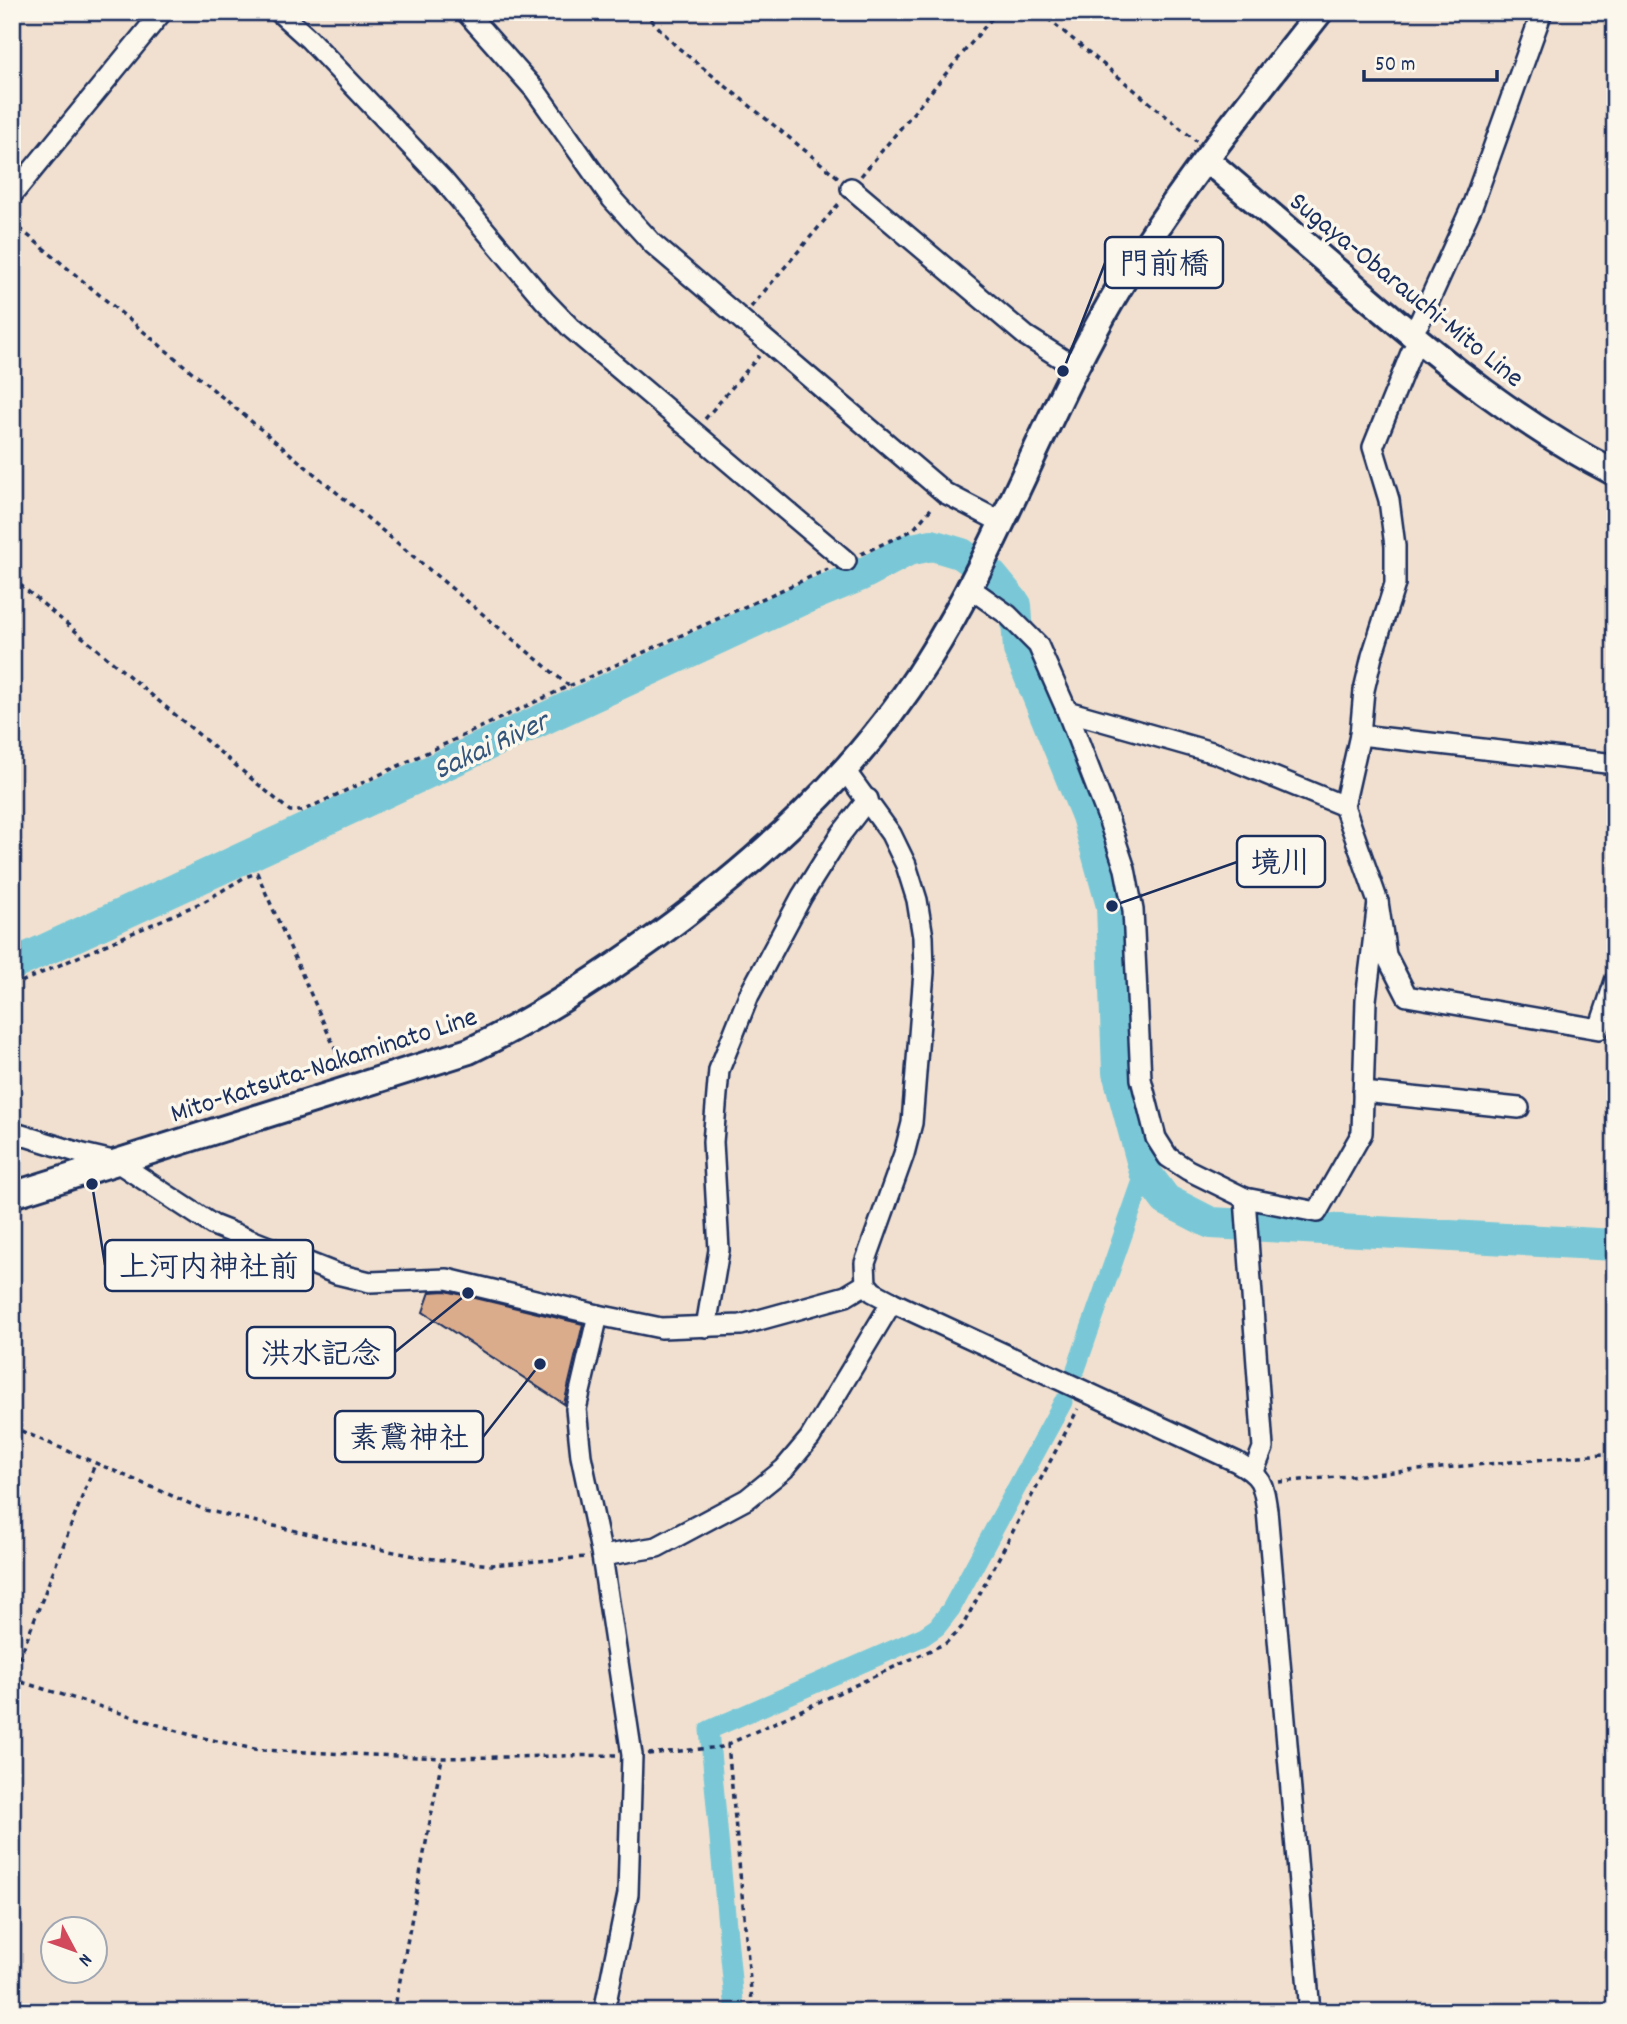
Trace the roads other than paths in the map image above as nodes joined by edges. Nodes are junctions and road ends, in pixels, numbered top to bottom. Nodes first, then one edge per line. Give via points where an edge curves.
1 (162, 12) edge
2 (279, 12) edge
3 (466, 12) edge
4 (1320, 12) edge
5 (1542, 12) edge
6 (1207, 160) junction
7 (851, 188) road end
8 (12, 195) edge
9 (1415, 338) junction
10 (1075, 367) junction
11 (1615, 473) edge
12 (1002, 522) junction
13 (846, 561) road end
14 (970, 588) junction
15 (1068, 711) junction
16 (1360, 735) junction
17 (1615, 764) edge
18 (844, 769) junction
19 (868, 799) junction
20 (1344, 806) junction
21 (1378, 902) junction
22 (1615, 981) edge
23 (1363, 1092) junction
24 (1519, 1108) dead end
25 (12, 1132) edge
26 (117, 1162) junction
27 (12, 1195) edge
28 (1245, 1206) junction
29 (866, 1284) junction
30 (892, 1302) junction
31 (598, 1315) junction
32 (706, 1327) junction
33 (1258, 1478) junction
34 (602, 1556) junction
35 (604, 2012) edge
36 (1310, 2012) edge

1 - 8 street
2 - 13 street via 443,180 571,328
3 - 12 street via 535,90 612,199 653,244 945,493
4 - 6 main road, Mito-Katsuta-Nakaminato Line
5 - 9 street via 1474,204
6 - 9 main road, Sugaya-Obarauchi-Mito Line
6 - 10 main road, Mito-Katsuta-Nakaminato Line via 1131,269
7 - 10 street via 1026,336
9 - 11 main road, Sugaya-Obarauchi-Mito Line via 1491,398
9 - 16 street via 1373,447 1389,500 1395,584 1364,690
10 - 12 main road, Mito-Katsuta-Nakaminato Line
12 - 14 main road, Mito-Katsuta-Nakaminato Line
14 - 15 street via 1008,615 1038,645
14 - 18 main road, Mito-Katsuta-Nakaminato Line via 913,682
15 - 20 street via 1215,753
15 - 28 street via 1125,869 1133,910 1141,1079 1156,1138 1168,1157
16 - 17 street
16 - 20 street
18 - 19 street
18 - 26 main road, Mito-Katsuta-Nakaminato Line via 799,820 702,903 600,977 518,1027 469,1051
19 - 29 street via 906,865 917,900 924,972 912,1123 865,1263
19 - 32 street via 802,895 749,995 719,1070 713,1142 719,1250
20 - 21 street
21 - 22 street via 1386,955 1407,996 1600,1029
21 - 23 street via 1366,1000
23 - 24 street
23 - 28 street via 1362,1133 1317,1212
25 - 26 street
26 - 27 main road, Mito-Katsuta-Nakaminato Line
26 - 31 street via 213,1225 337,1274 370,1282 447,1279
28 - 33 street via 1263,1448
29 - 30 street
29 - 32 street via 846,1296 741,1325
30 - 33 street
30 - 34 street via 810,1438 784,1469 747,1499 657,1547
31 - 32 street via 661,1328
31 - 34 street via 576,1409
33 - 36 street via 1267,1510
34 - 35 street via 632,1755 628,1894

